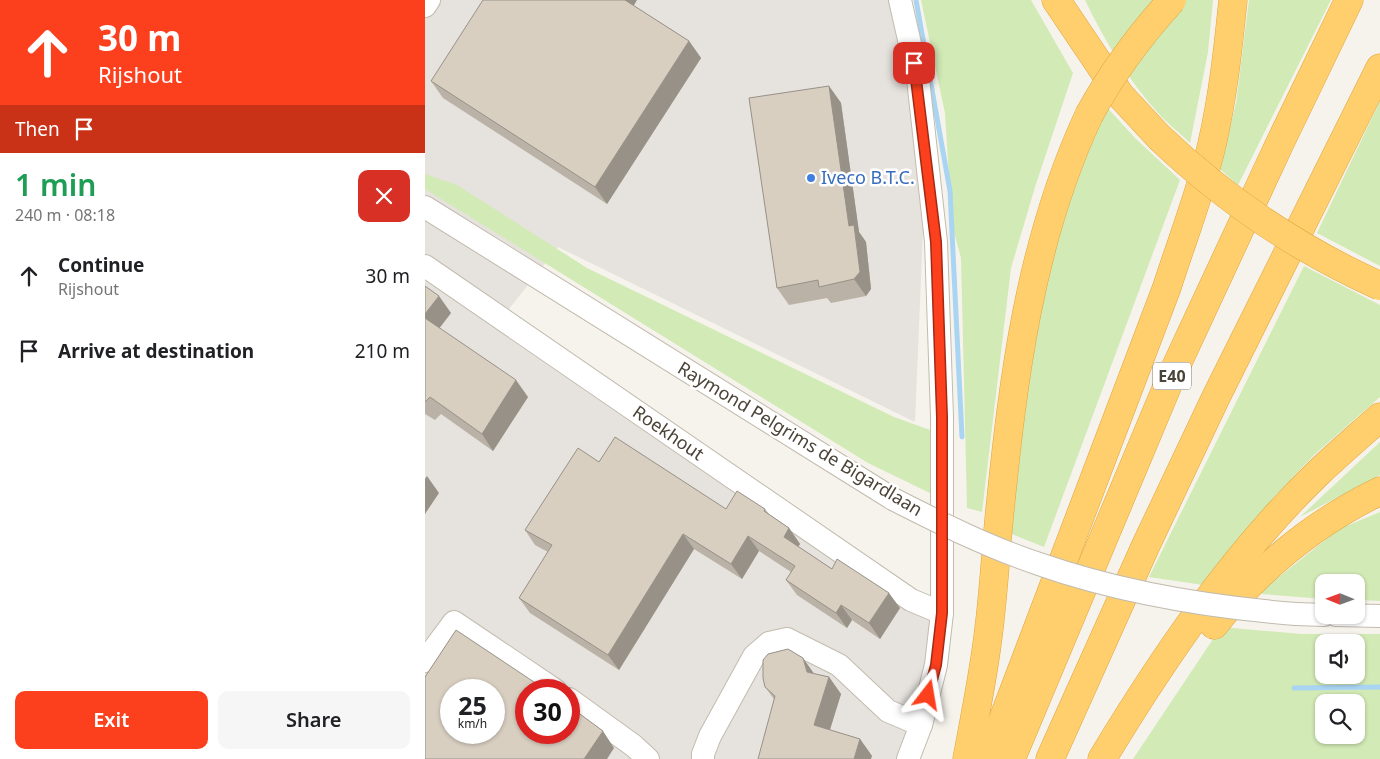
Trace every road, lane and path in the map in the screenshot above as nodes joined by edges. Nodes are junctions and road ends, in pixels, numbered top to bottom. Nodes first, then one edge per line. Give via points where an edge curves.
1 (429, 0) edge
2 (900, 0) edge
3 (1056, 0) edge
4 (1069, 0) edge
5 (1172, 0) edge
6 (1233, 0) edge
7 (1349, 0) edge
8 (425, 6) edge
9 (1091, 50) junction
10 (1380, 68) edge
11 (425, 206) edge
12 (425, 266) edge
13 (1380, 286) edge
14 (1380, 417) edge
15 (1380, 491) edge
16 (942, 613) junction
17 (1315, 615) edge
18 (1365, 616) edge
19 (1380, 616) edge
20 (425, 661) edge
21 (539, 679) edge
22 (580, 707) edge
23 (921, 725) junction
24 (648, 759) edge
25 (703, 759) edge
26 (908, 759) edge
27 (967, 759) edge
28 (988, 759) edge
29 (1011, 759) edge
30 (1050, 759) edge
31 (1102, 759) edge
32 (1119, 759) edge

1 - 8 street
2 - 16 street via 918,79 936,242 942,417
3 - 9 highway
4 - 9 highway
5 - 27 highway, bridge via 1128,52 1089,115 1053,205 1032,278 1008,439 987,644
6 - 28 highway via 1225,80 1212,146 1192,211 1167,287
7 - 29 highway, E40 via 1172,375
9 - 13 highway, bridge via 1120,95 1159,137 1217,188 1303,246
10 - 30 highway, E40 via 1216,397
11 - 17 street, Raymond Pelgrims de Bigardlaan, bridge via 893,499 1002,551 1069,574 1195,604
12 - 16 street, Roekhout via 911,600
14 - 31 highway via 1317,474 1255,541 1186,632
15 - 32 highway via 1299,539 1237,595
16 - 23 street via 936,665
18 - 19 street
20 - 21 street via 454,622
22 - 24 street
23 - 25 street via 888,711 839,665 787,639 769,642 754,656 711,736
23 - 26 street

